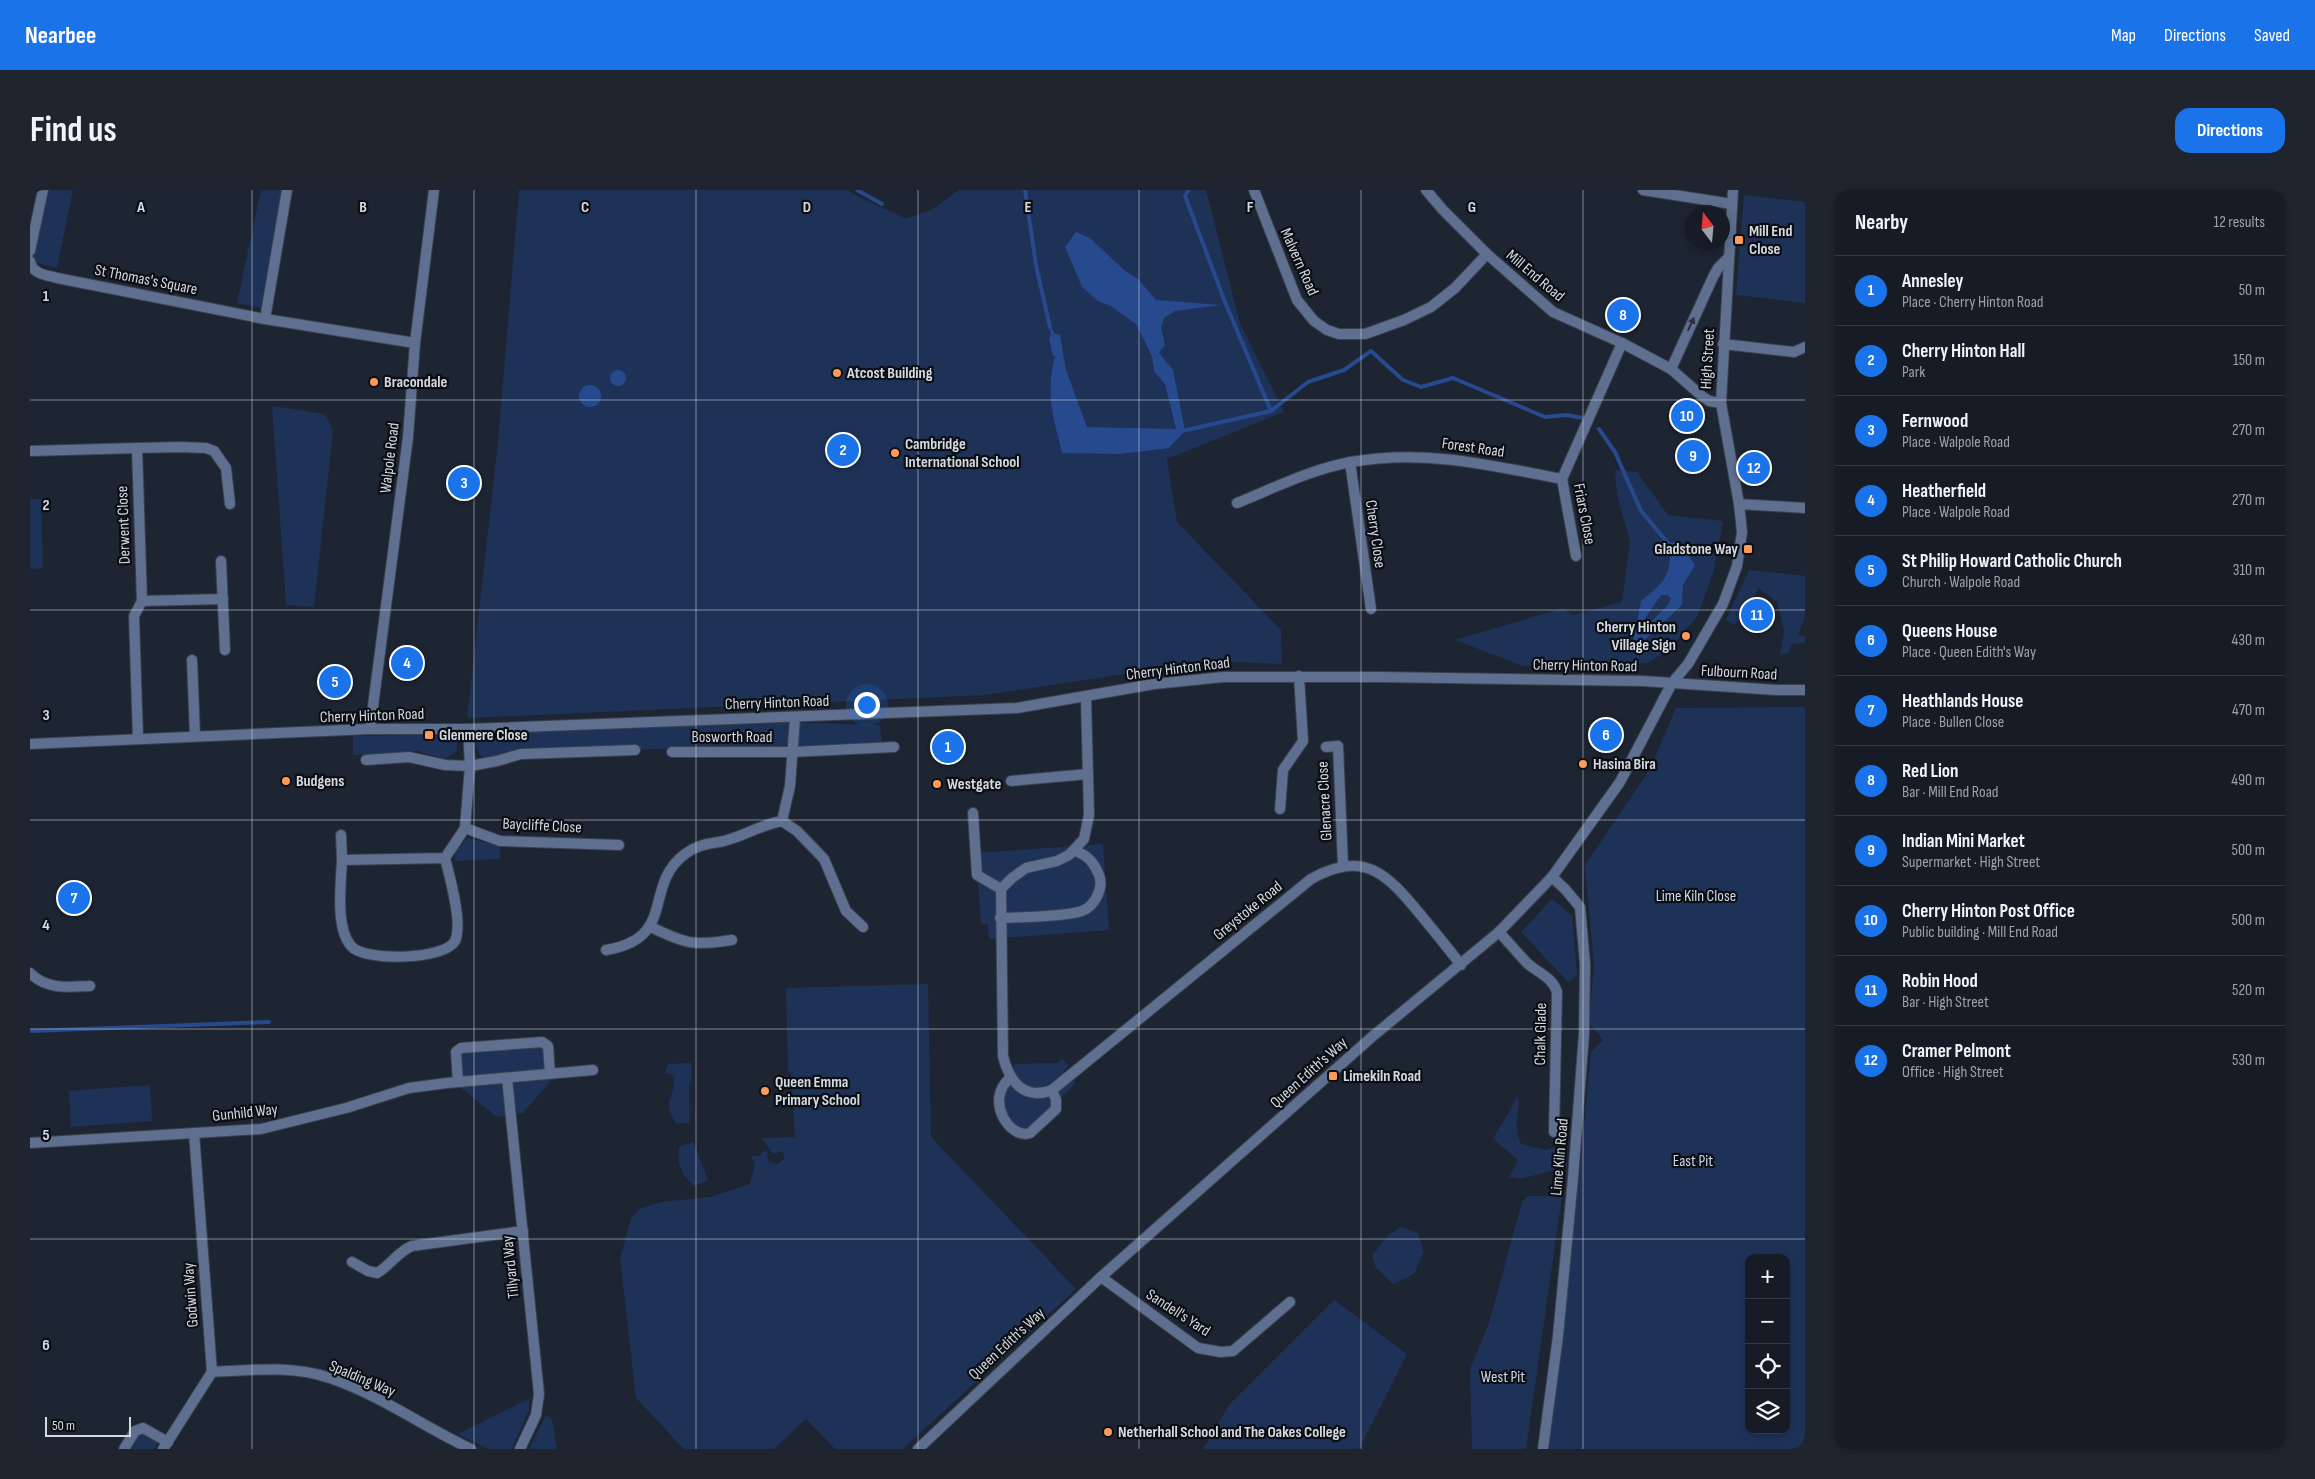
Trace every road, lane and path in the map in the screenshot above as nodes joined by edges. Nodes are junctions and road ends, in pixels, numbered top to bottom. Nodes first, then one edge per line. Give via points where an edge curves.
1 (43, 190) edge
2 (287, 190) edge
3 (434, 190) edge
4 (1254, 190) edge
5 (1426, 190) edge
6 (1643, 190) edge
7 (1733, 190) edge
8 (1732, 204) junction
9 (30, 251) edge
10 (1487, 254) junction
11 (1729, 258) junction
12 (30, 261) edge
13 (265, 318) junction
14 (415, 343) junction
15 (1622, 343) junction
16 (1723, 344) junction
17 (1805, 347) edge
18 (1671, 369) junction
19 (1721, 402) junction
20 (137, 448) junction
21 (30, 451) edge
22 (1350, 462) junction
23 (1562, 479) junction
24 (1237, 503) dead end
25 (230, 504) dead end
26 (1739, 504) junction
27 (1805, 508) edge
28 (1576, 556) dead end
29 (221, 561) dead end
30 (223, 599) junction
31 (142, 601) junction
32 (1371, 609) dead end
33 (225, 650) dead end
34 (192, 660) dead end
35 (1299, 676) junction
36 (1672, 683) junction
37 (1805, 690) edge
38 (1086, 698) junction
39 (795, 718) junction
40 (370, 729) junction
41 (468, 729) junction
42 (196, 736) junction
43 (138, 739) junction
44 (30, 744) edge
45 (894, 747) dead end
46 (1326, 747) dead end
47 (635, 750) dead end
48 (672, 752) dead end
49 (792, 752) junction
50 (366, 760) dead end
51 (470, 766) junction
52 (1088, 774) junction
53 (1011, 781) dead end
54 (1278, 802) dead end
55 (973, 813) dead end
56 (782, 820) junction
57 (465, 828) junction
58 (341, 835) dead end
59 (619, 845) dead end
60 (1075, 851) junction
61 (445, 858) junction
62 (342, 860) junction
63 (1343, 865) junction
64 (1552, 877) junction
65 (1001, 889) junction
66 (1000, 918) junction
67 (651, 926) junction
68 (863, 927) dead end
69 (1499, 932) junction
70 (732, 940) dead end
71 (606, 950) dead end
72 (1462, 964) junction
73 (30, 973) edge
74 (90, 986) dead end
75 (593, 1070) dead end
76 (550, 1073) junction
77 (508, 1078) junction
78 (1010, 1078) junction
79 (458, 1082) junction
80 (1052, 1090) junction
81 (1554, 1132) dead end
82 (194, 1133) junction
83 (30, 1143) edge
84 (523, 1231) junction
85 (352, 1262) dead end
86 (1101, 1277) junction
87 (1290, 1302) dead end
88 (212, 1372) junction
89 (165, 1446) edge
90 (465, 1448) edge
91 (124, 1449) edge
92 (520, 1449) edge
93 (918, 1449) edge
94 (1543, 1449) edge

1 - 9 street
2 - 13 street
3 - 14 street, Walpole Road
4 - 10 street, Malvern Road via 1297,300 1314,321 1339,334 1365,334 1432,307
5 - 10 street, Mill End Road
6 - 8 street
7 - 8 street, High Street
8 - 11 street, High Street
10 - 15 street, Mill End Road via 1553,312
11 - 16 street, High Street
18 -> 11 street, High Street via 1713,277
12 - 13 street, St Thomas's Square via 36,272 57,278
13 - 14 street, St Thomas's Square
14 - 40 street, Walpole Road via 409,432
15 - 18 street, Mill End Road
15 - 23 street
16 - 17 street via 1794,352
16 - 19 street, High Street
18 - 19 street, Mill End Road via 1709,401
19 - 26 street, High Street
20 - 21 street
20 - 25 street via 206,448 214,452 226,468
20 - 31 street, Derwent Close
22 - 23 street, Forest Road via 1402,456 1459,459
22 - 24 street, Forest Road via 1298,477
22 - 32 street, Cherry Close
23 - 28 street, Friars Close
26 - 27 street
26 - 36 street, High Street via 1742,532 1737,566 1723,604 1688,664
29 - 30 street
30 - 31 street
30 - 33 street
31 - 43 street, Derwent Close via 134,616
34 - 42 street
35 - 36 street, Cherry Hinton Road
35 - 38 street, Cherry Hinton Road via 1193,679
35 - 54 street via 1303,741 1285,764
36 - 37 street, Fulbourn Road
36 - 64 street, Queen Edith's Way via 1628,770
38 - 39 street, Cherry Hinton Road via 1017,708
38 - 52 street
39 - 41 street, Cherry Hinton Road
39 - 49 street, Bosworth Road
40 - 41 street, Cherry Hinton Road
40 - 42 street, Cherry Hinton Road
41 - 51 street
42 - 43 street, Cherry Hinton Road
43 - 44 street, Cherry Hinton Road
45 - 49 street, Bosworth Road
46 - 63 street, Glenacre Close via 1338,746
47 - 51 street via 521,754
48 - 49 street, Bosworth Road
49 - 56 street, Bosworth Road via 790,786
50 - 51 street via 409,757 446,765
51 - 57 street
52 - 53 street
52 - 60 street via 1088,825 1084,840
55 - 65 street via 977,875
56 - 67 street via 725,841 702,843 684,854 658,897
56 - 68 street via 824,859 843,906
57 - 59 street, Baycliffe Close via 500,841
57 - 61 street
58 - 62 street
60 - 65 street via 1057,861 1026,868
60 - 66 street via 1083,853 1094,864 1100,879 1095,901 1083,910
61 - 62 street
61 - 62 street via 456,918 455,941 449,949 434,954 375,957 359,953 351,947 344,934 340,904
63 - 72 street, Greystoke Road via 1380,873 1396,884
63 - 80 street, Greystoke Road via 1311,879
64 - 69 street, Queen Edith's Way
64 - 94 street, Lime Kiln Road via 1580,907 1585,964 1572,1188
65 - 66 street
66 - 78 street via 1003,1056
67 - 70 street via 683,942 706,944
67 - 71 street via 641,937 623,947
69 - 72 street, Queen Edith's Way
69 - 81 street, Chalk Glade via 1528,964 1555,984
72 - 86 street, Queen Edith's Way via 1373,1036
73 - 74 street via 38,981 58,987
75 - 76 street, Gunhild Way
76 - 77 street, Gunhild Way
76 - 79 street via 548,1046 542,1042 461,1048 456,1052
77 - 79 street, Gunhild Way
77 - 84 street, Tillyard Way
78 - 80 street via 1025,1090 1037,1093
78 - 80 street via 999,1092 998,1106 1006,1121 1019,1132 1030,1133 1056,1109
79 - 82 street, Gunhild Way via 409,1088 261,1129
82 - 83 street, Gunhild Way
82 - 88 street, Godwin Way
84 - 85 street via 412,1246 377,1273
84 - 92 street, Tillyard Way via 539,1394 536,1415
86 - 87 street, Sandell's Yard via 1198,1348 1221,1352 1233,1351
86 - 93 street, Queen Edith's Way
88 - 89 street
88 - 90 street, Spalding Way via 275,1368 330,1378 380,1400
89 - 91 street via 143,1428 135,1431

